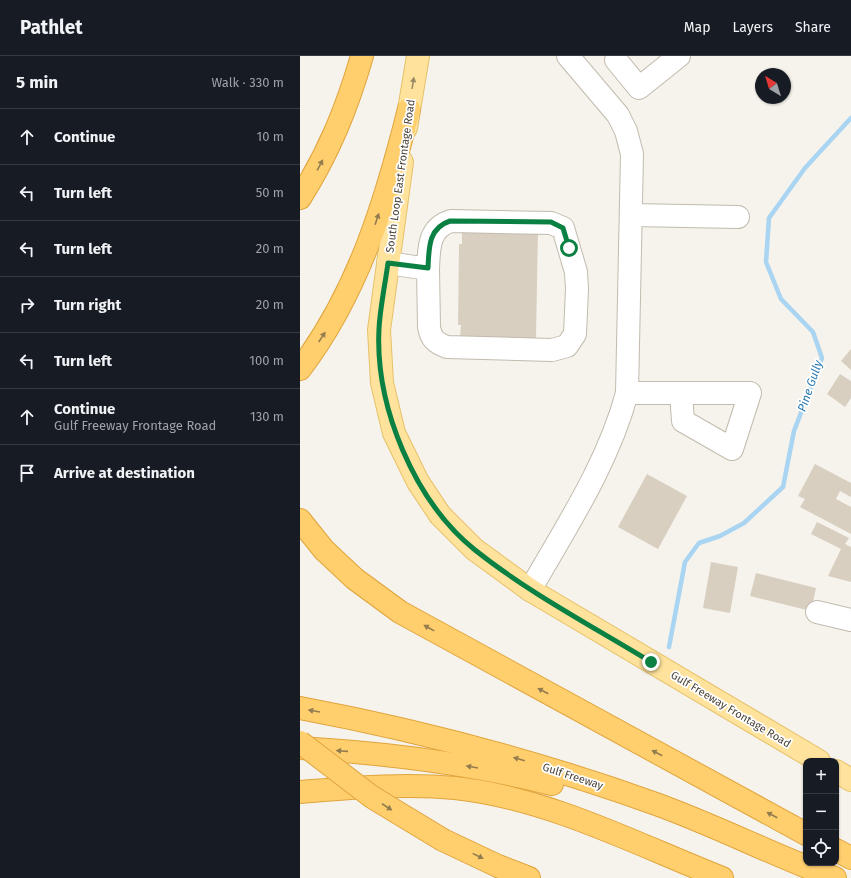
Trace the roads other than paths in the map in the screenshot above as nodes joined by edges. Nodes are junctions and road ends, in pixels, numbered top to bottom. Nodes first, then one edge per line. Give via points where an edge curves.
1 (362, 56) edge
2 (418, 56) edge
3 (568, 56) edge
4 (679, 56) edge
5 (618, 58) edge
6 (589, 81) junction
7 (409, 109) junction
8 (300, 198) edge
9 (631, 215) junction
10 (738, 217) dead end
11 (388, 263) junction
12 (428, 268) junction
13 (300, 369) edge
14 (627, 393) junction
15 (682, 393) dead end
16 (418, 482) joint
17 (300, 520) edge
18 (530, 590) junction
19 (817, 612) dead end
20 (851, 620) edge
21 (300, 708) edge
22 (300, 742) edge
23 (300, 748) edge
24 (814, 758) edge
25 (839, 773) edge
26 (851, 780) edge
27 (300, 792) edge
28 (803, 832) edge
29 (839, 852) edge
30 (851, 858) edge
31 (826, 875) edge
32 (529, 878) edge
33 (722, 878) edge

8 -> 1 highway via 336,134
7 -> 2 main road, South Loop East Frontage Road
3 - 6 lane
4 - 5 lane via 639,88
5 - 6 lane
6 - 9 lane via 618,115 626,131 632,154
7 - 11 main road, South Loop East Frontage Road
13 -> 7 highway via 328,328 362,260 384,199
9 - 10 lane
9 - 14 lane
11 - 12 lane
11 - 16 main road, South Loop East Frontage Road via 379,330 382,383 394,433
12 - 12 lane via 430,240 444,223 450,221 551,222 558,225 563,228 576,272 575,334 567,346 552,350 447,348 437,344 430,336
14 - 15 lane
14 - 18 lane via 605,456
16 - 18 main road, Gulf Freeway Frontage Road via 440,515 474,549
28 -> 17 highway via 400,612 354,579 324,550
18 - 24 main road, Gulf Freeway Frontage Road
19 - 20 lane
31 -> 21 highway, Gulf Freeway via 657,805 566,773 380,723
22 -> 32 highway, bridge via 372,798 443,840
31 -> 23 highway via 644,809 529,778 425,758
25 - 26 main road
27 - 33 highway via 408,786 455,788 504,797 545,808
29 - 30 highway

